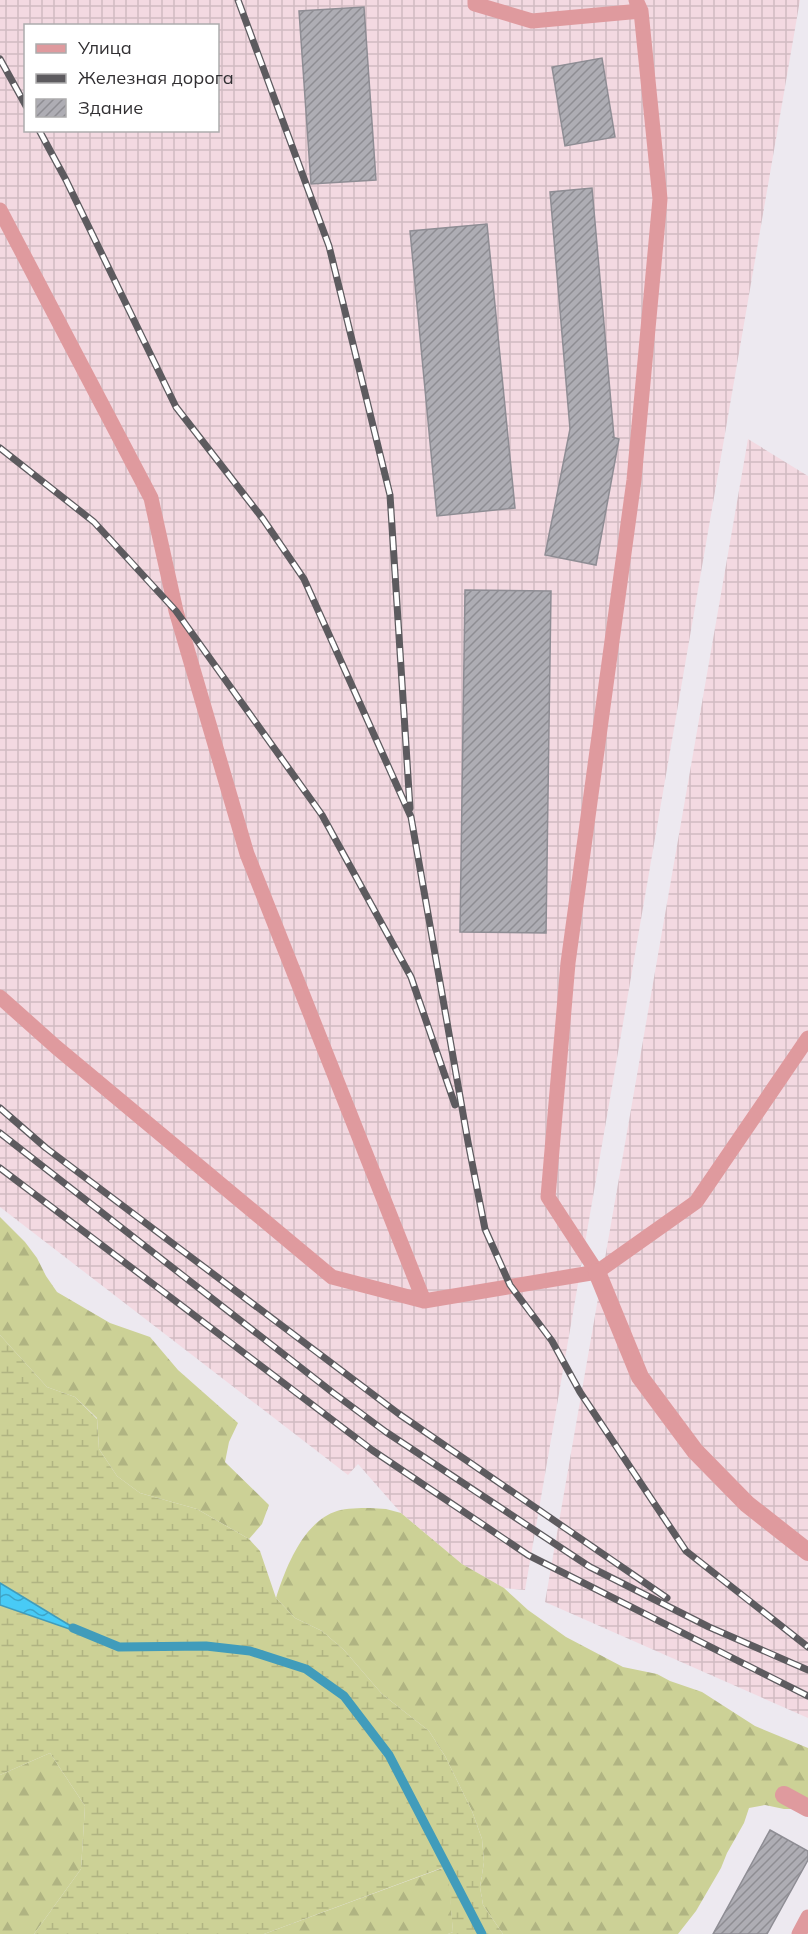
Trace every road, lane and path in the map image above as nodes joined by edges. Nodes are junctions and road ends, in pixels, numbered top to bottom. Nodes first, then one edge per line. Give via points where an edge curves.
1 (475, 0) edge
2 (639, 6) edge
3 (0, 210) edge
4 (0, 997) edge
5 (808, 1038) edge
6 (597, 1272) junction
7 (424, 1301) junction
8 (808, 1552) edge
9 (784, 1795) dead end
10 (808, 1808) edge
11 (808, 1917) edge
12 (799, 1934) edge

1 - 2 lane via 475,4 532,21
2 - 6 lane via 660,199 634,480 568,963 548,1197
3 - 7 lane via 151,498 176,611 247,854
4 - 7 lane via 332,1277
5 - 6 lane via 696,1202
6 - 7 lane
6 - 8 street via 640,1377 695,1451 747,1504
9 - 10 street
11 - 12 lane

